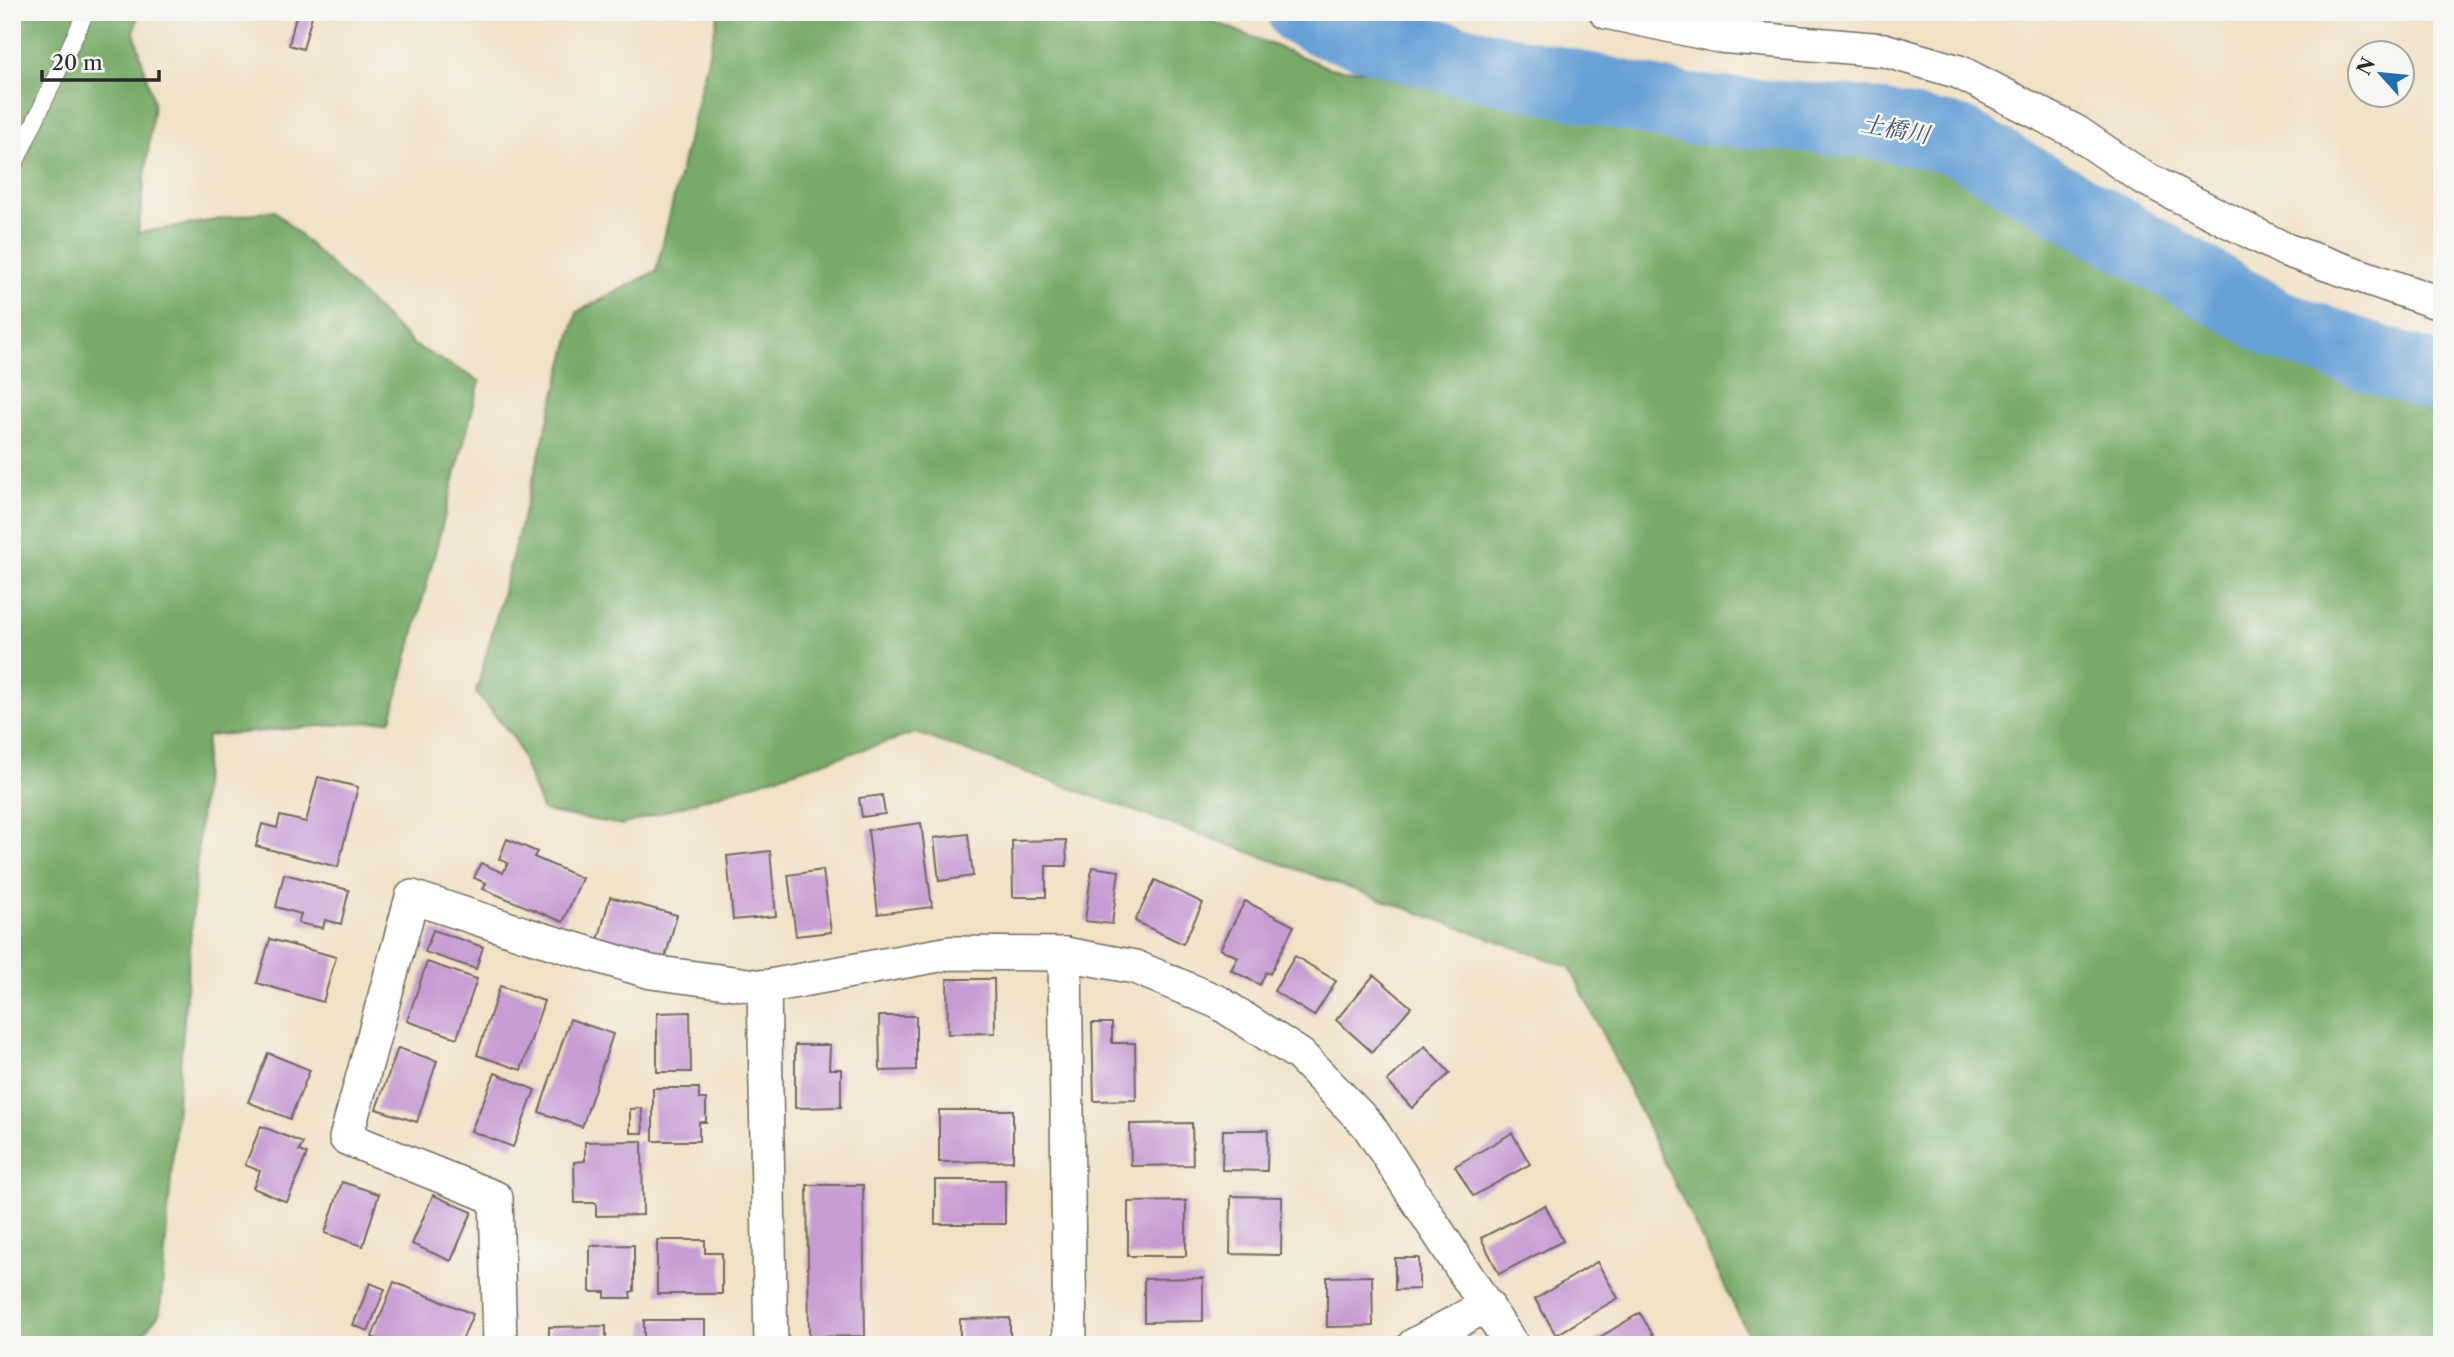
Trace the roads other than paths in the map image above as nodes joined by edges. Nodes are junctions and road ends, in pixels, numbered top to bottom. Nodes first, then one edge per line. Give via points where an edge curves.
1 (86, 12) edge
2 (1606, 12) edge
3 (12, 170) edge
4 (2442, 304) edge
5 (1065, 954) junction
6 (764, 987) junction
7 (1487, 1305) junction
8 (500, 1345) edge
9 (771, 1345) edge
10 (1070, 1345) edge
11 (1414, 1345) edge
12 (1512, 1345) edge

1 - 3 lane
2 - 4 street via 1719,36 1884,50 1959,72 2076,132 2142,177 2286,250
5 - 6 street via 950,953
5 - 7 street via 1136,967 1218,1002 1300,1055 1368,1125
5 - 10 street
6 - 8 street via 651,972 412,897 346,1138 496,1198
6 - 9 street
7 - 11 street
7 - 12 street

